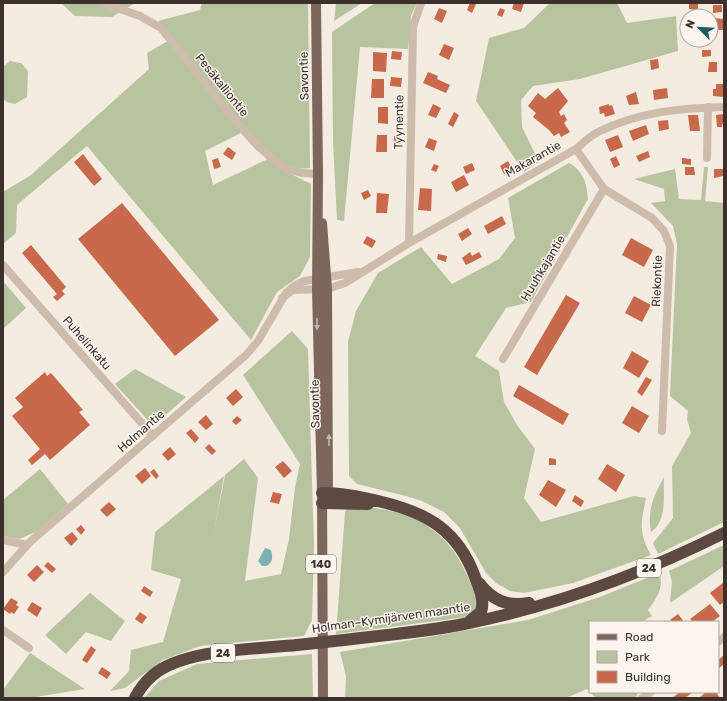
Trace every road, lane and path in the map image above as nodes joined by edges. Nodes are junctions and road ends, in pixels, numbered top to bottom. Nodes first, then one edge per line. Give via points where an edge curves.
1 (104, 3) edge
2 (316, 3) edge
3 (422, 3) edge
4 (114, 5) edge
5 (708, 107) junction
6 (724, 107) edge
7 (576, 149) junction
8 (707, 158) dead end
9 (318, 174) junction
10 (604, 189) junction
11 (409, 243) junction
12 (3, 264) edge
13 (365, 269) junction
14 (321, 278) junction
15 (322, 290) junction
16 (282, 298) junction
17 (503, 359) dead end
18 (662, 431) dead end
19 (153, 436) junction
20 (325, 498) junction
21 (724, 534) edge
22 (3, 540) edge
23 (27, 545) junction
24 (3, 572) edge
25 (474, 575) junction
26 (572, 596) junction
27 (464, 624) junction
28 (3, 630) edge
29 (29, 648) dead end
30 (152, 676) junction
31 (323, 695) edge
32 (126, 698) edge
33 (135, 698) edge

1 - 4 street, Pesäkalliontie
2 - 9 main road, Savontie / 140
3 - 11 street, Tyynentie via 413,27
4 - 9 street, Pesäkalliontie via 161,28 238,123 277,163 287,169
5 - 6 street, Makarantie
5 - 7 street, Makarantie via 669,111 627,120 597,133
5 - 8 street
7 - 10 street, Riekontie
7 - 11 street, Makarantie
9 - 14 main road, Savontie / 140
10 - 17 street, Huuhkajantie
10 - 18 street, Riekontie via 652,218 664,231 670,246
11 - 13 street, Makarantie
12 - 19 street, Puhelinkatu
13 - 14 street, Makarantie via 354,274
13 - 15 street, Makarantie via 345,283
14 - 15 main road, Savontie / 140
14 - 16 street, Holmantie via 294,286
15 - 16 street via 293,290
15 - 20 main road, Savontie / 140
16 - 19 street, Holmantie via 253,348
19 - 23 street, Holmantie
20 - 25 highway via 391,504 421,514 443,529 461,548
20 - 31 main road, Savontie / 140
21 - 26 highway, Holman–Kymijärven maantie / 24 via 651,567
22 - 23 street
23 - 24 street, Holmantie
25 - 26 highway via 488,594 507,603 524,604
25 - 27 highway via 483,607 478,616
26 - 27 highway, Holman–Kymijärven maantie / 24
27 - 30 highway, Holman–Kymijärven maantie / 24, bridge via 199,656 174,663
28 - 29 street
30 - 32 highway, 24
30 - 33 highway, Holman–Kymijärven maantie / 24

